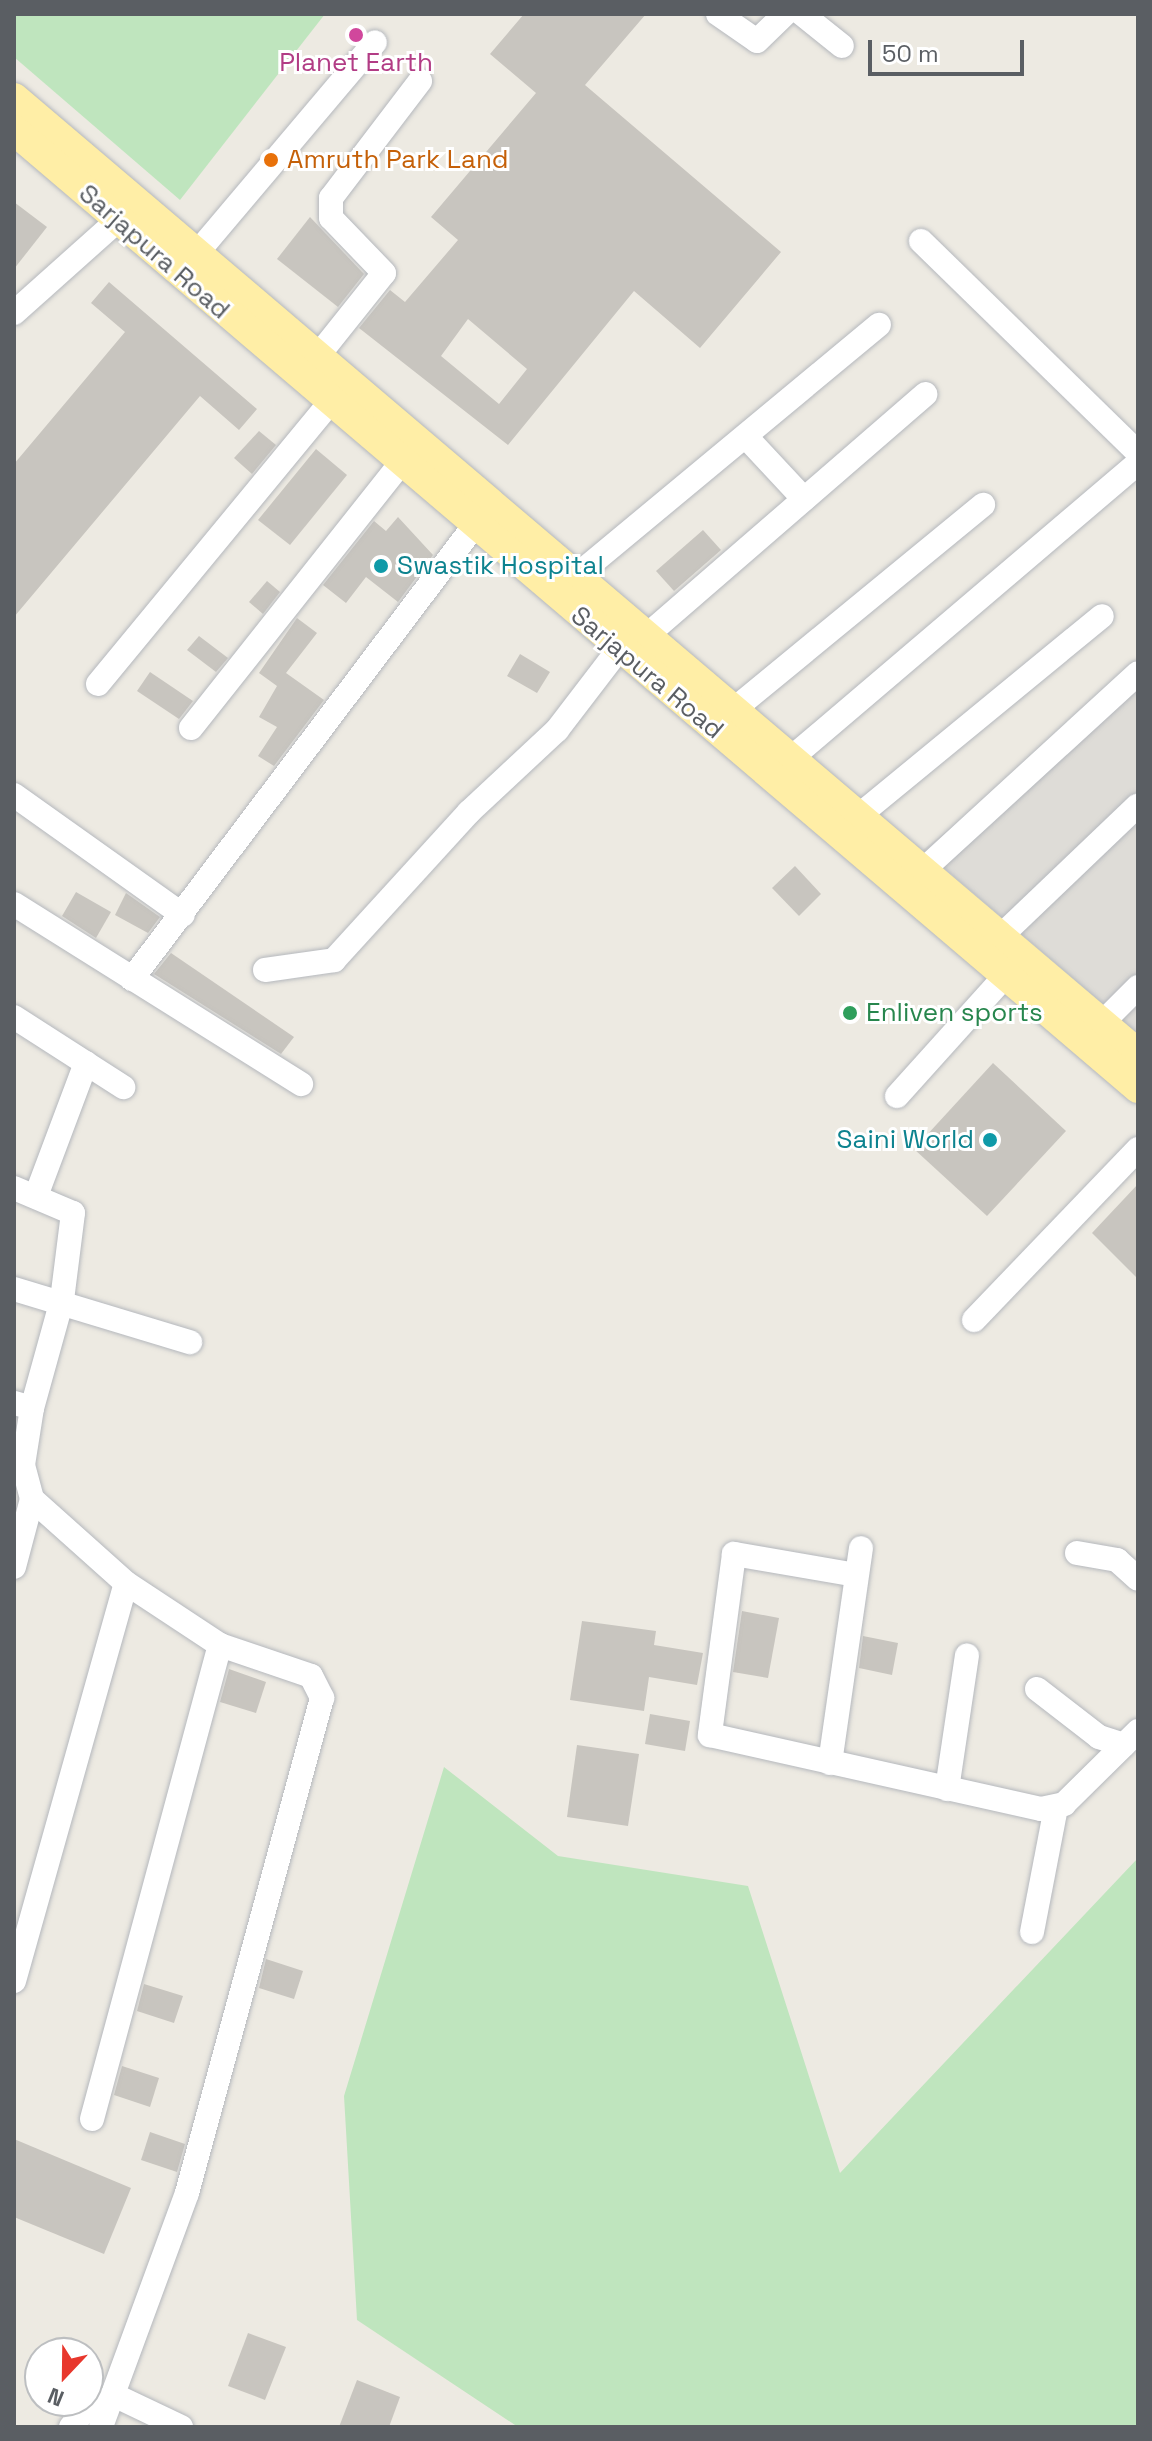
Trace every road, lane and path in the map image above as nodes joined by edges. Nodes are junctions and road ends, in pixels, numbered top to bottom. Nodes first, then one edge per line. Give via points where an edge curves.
1 (718, 14) edge
2 (785, 14) edge
3 (802, 14) edge
4 (375, 42) dead end
5 (842, 46) dead end
6 (420, 81) dead end
7 (14, 98) edge
8 (14, 130) edge
9 (118, 220) junction
10 (921, 241) dead end
11 (196, 254) junction
12 (14, 313) edge
13 (879, 325) dead end
14 (317, 357) junction
15 (926, 394) dead end
16 (330, 403) junction
17 (748, 439) junction
18 (1138, 453) edge
19 (402, 462) junction
20 (1138, 463) edge
21 (804, 499) junction
22 (983, 505) dead end
23 (481, 515) junction
24 (575, 577) junction
25 (1102, 616) dead end
26 (632, 643) junction
27 (1138, 673) edge
28 (98, 684) dead end
29 (732, 711) junction
30 (191, 728) dead end
31 (789, 760) junction
32 (14, 795) edge
33 (1137, 806) edge
34 (856, 818) junction
35 (921, 872) junction
36 (14, 904) edge
37 (183, 915) junction
38 (1000, 937) junction
39 (265, 970) dead end
40 (1005, 976) junction
41 (132, 979) junction
42 (1138, 987) edge
43 (16, 1023) edge
44 (1102, 1023) junction
45 (1138, 1054) edge
46 (86, 1063) junction
47 (301, 1084) dead end
48 (123, 1087) dead end
49 (1138, 1088) edge
50 (897, 1096) dead end
51 (1138, 1149) edge
52 (25, 1192) edge
53 (14, 1289) edge
54 (62, 1300) junction
55 (974, 1320) dead end
56 (190, 1342) dead end
57 (23, 1406) edge
58 (32, 1499) junction
59 (861, 1548) dead end
60 (1077, 1553) dead end
61 (14, 1567) edge
62 (856, 1575) junction
63 (1138, 1579) edge
64 (126, 1583) junction
65 (220, 1645) junction
66 (967, 1655) dead end
67 (1037, 1689) dead end
68 (1131, 1738) edge
69 (830, 1763) junction
70 (947, 1789) junction
71 (1056, 1807) junction
72 (1032, 1932) dead end
73 (14, 1981) edge
74 (92, 2119) dead end
75 (112, 2397) junction
76 (71, 2427) edge
77 (101, 2427) edge
78 (181, 2427) edge

1 - 2 street via 757,41
3 - 5 street
4 - 11 street
6 - 14 street via 331,198 331,218 384,273
7 - 11 main road, Sarjapura Road
8 - 9 main road, Sarjapura Road
9 - 12 street
9 - 16 main road, Sarjapura Road
10 - 18 street
11 - 14 main road, Sarjapura Road
13 - 17 street
14 - 23 main road, Sarjapura Road
15 - 21 street
16 - 19 main road, Sarjapura Road
16 - 28 street
17 - 21 street
17 - 24 street
19 - 23 main road, Sarjapura Road
19 - 30 street
20 - 31 street
21 - 26 street
22 - 29 street
23 - 24 main road, Sarjapura Road
23 - 26 main road, Sarjapura Road
23 - 37 street
24 - 26 main road, Sarjapura Road
25 - 34 street
26 - 29 main road, Sarjapura Road
26 - 39 street via 557,730 469,812 334,960
26 - 40 main road, Sarjapura Road
27 - 35 street
29 - 31 main road, Sarjapura Road
31 - 34 main road, Sarjapura Road
32 - 37 street
33 - 38 street
34 - 35 main road, Sarjapura Road
35 - 38 main road, Sarjapura Road
36 - 41 street
37 - 41 street
38 - 44 main road, Sarjapura Road
40 - 49 main road, Sarjapura Road
40 - 50 street
41 - 47 street
42 - 44 street
43 - 46 street
44 - 45 main road, Sarjapura Road
46 - 48 street
46 - 52 street
51 - 55 street
52 - 54 street via 73,1213
53 - 54 street
54 - 56 street
54 - 57 street
57 - 58 street via 23,1465
58 - 61 street
58 - 64 street
59 - 62 street
60 - 63 street via 1117,1560
62 - 69 street
62 - 69 street via 737,1550 709,1730 713,1737
64 - 65 street
64 - 73 street
65 - 74 street
65 - 75 street via 311,1676 322,1698 187,2193
66 - 70 street
67 - 68 street via 1099,1737
68 - 71 street
69 - 70 street
70 - 71 street
71 - 72 street
75 - 76 street via 90,2404
75 - 77 street
75 - 78 street

